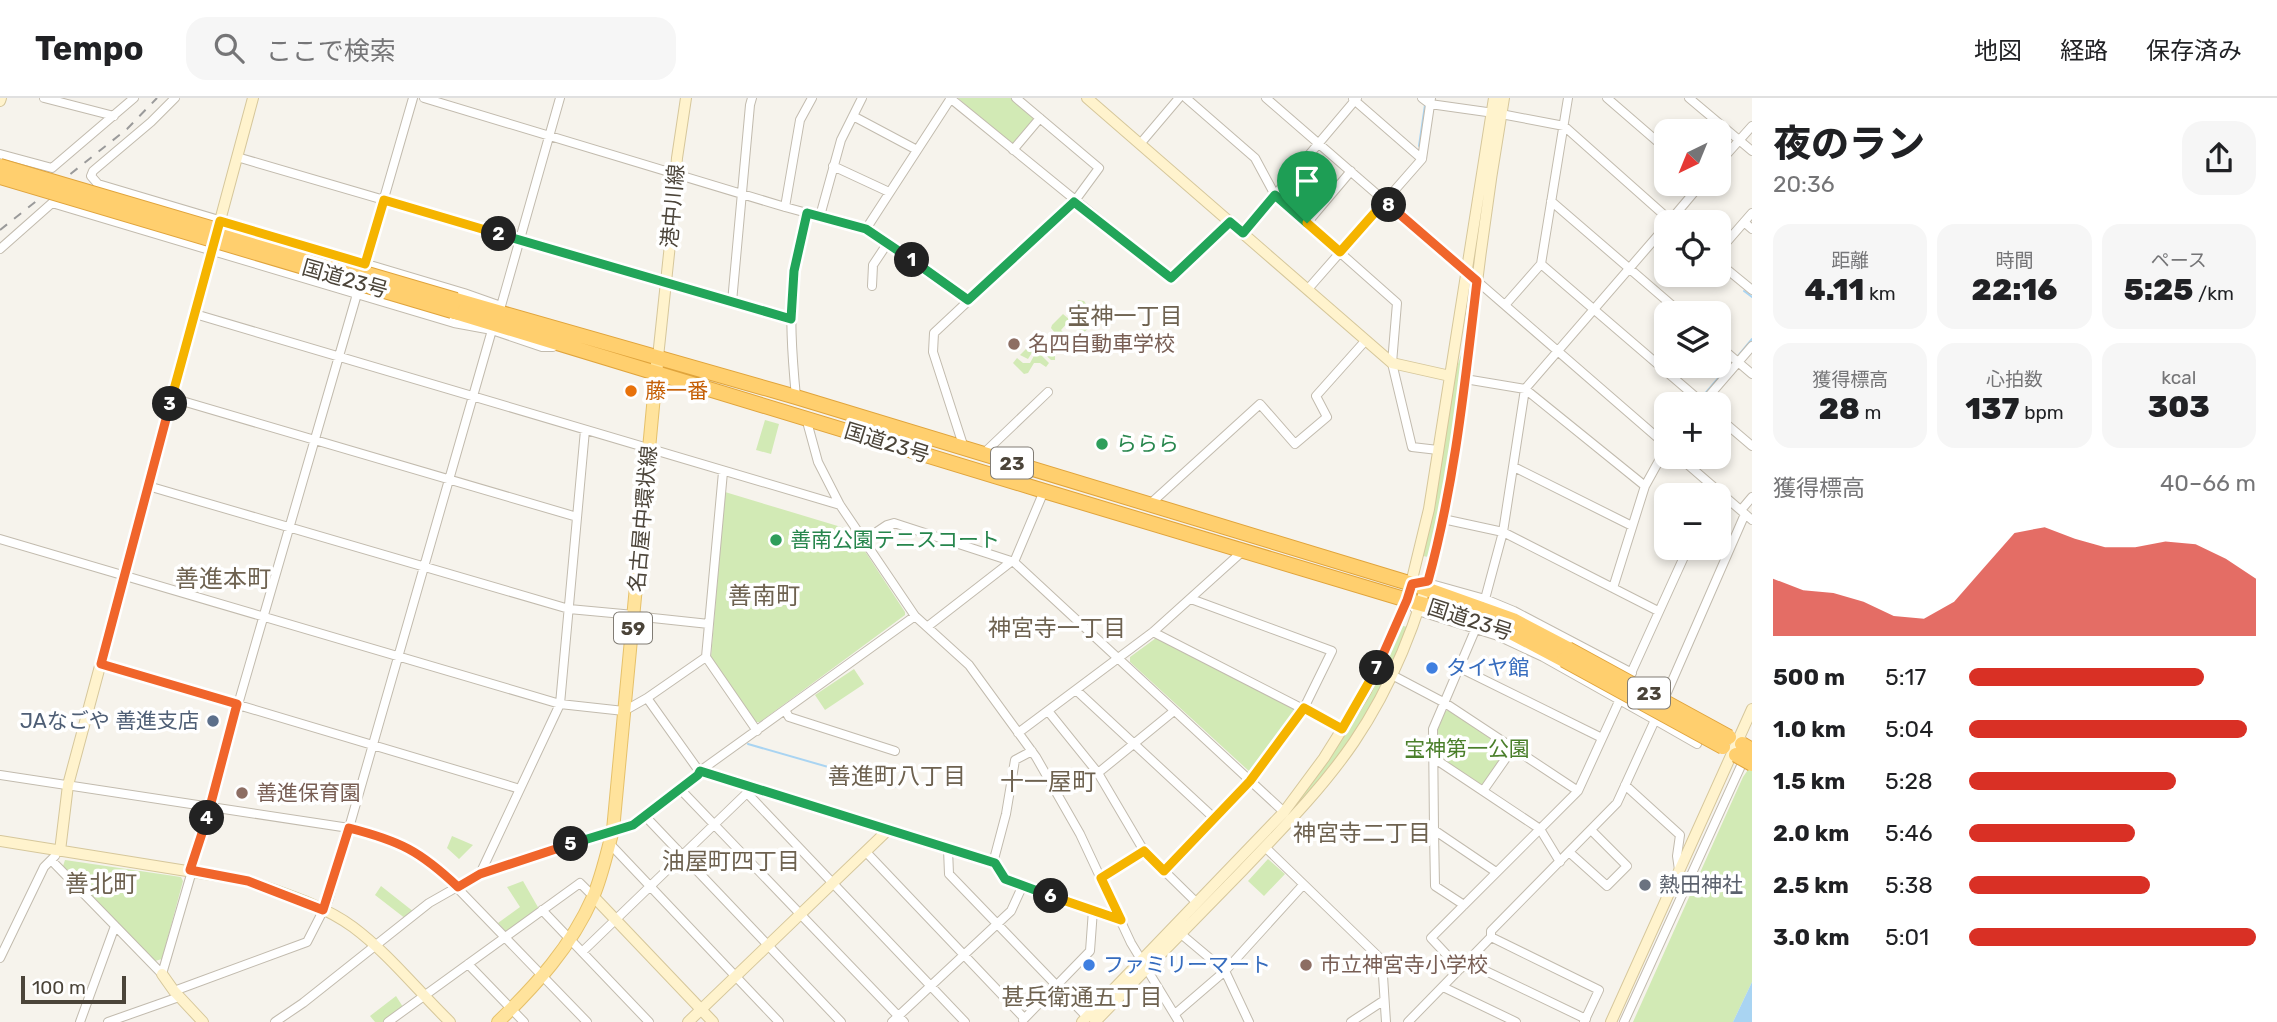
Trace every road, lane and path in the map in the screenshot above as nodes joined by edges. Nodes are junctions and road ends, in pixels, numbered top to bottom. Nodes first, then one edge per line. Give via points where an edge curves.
1 (44, 98) edge
2 (134, 98) edge
3 (175, 98) edge
4 (253, 98) edge
5 (413, 98) edge
6 (424, 98) edge
7 (560, 98) edge
8 (686, 98) edge
9 (752, 98) edge
10 (812, 98) edge
11 (862, 98) edge
12 (950, 98) edge
13 (1016, 98) edge
14 (1087, 98) edge
15 (1179, 98) edge
16 (1186, 98) edge
17 (1266, 98) edge
18 (1422, 98) edge
19 (1494, 98) edge
20 (1504, 98) edge
21 (1568, 98) edge
22 (1607, 98) edge
23 (1689, 98) edge
24 (1355, 99) edge
25 (1430, 101) edge
26 (1496, 113) junction
27 (114, 116) junction
28 (853, 116) junction
29 (1040, 118) junction
30 (1563, 126) junction
31 (1752, 126) edge
32 (549, 135) junction
33 (1654, 139) edge
34 (1739, 141) junction
35 (1319, 143) junction
36 (1140, 144) junction
37 (917, 150) junction
38 (1013, 150) junction
39 (1731, 150) edge
40 (1752, 152) edge
41 (0, 154) edge
42 (237, 157) junction
43 (1422, 159) junction
44 (0, 166) edge
45 (833, 166) junction
46 (1351, 171) junction
47 (676, 174) junction
48 (0, 177) edge
49 (889, 192) junction
50 (741, 193) junction
51 (1275, 195) junction
52 (1692, 196) edge
53 (384, 200) junction
54 (1385, 201) junction
55 (1550, 201) junction
56 (1074, 202) junction
57 (785, 207) junction
58 (1656, 210) edge
59 (1681, 210) edge
60 (807, 213) junction
61 (1752, 213) edge
62 (820, 216) junction
63 (220, 221) junction
64 (1230, 222) junction
65 (1744, 222) junction
66 (1307, 223) junction
67 (866, 229) junction
68 (1752, 229) edge
69 (1243, 233) junction
70 (1731, 237) edge
71 (519, 240) junction
72 (1654, 240) edge
73 (887, 244) junction
74 (0, 249) edge
75 (212, 250) junction
76 (1340, 252) junction
77 (365, 264) junction
78 (1541, 264) junction
79 (1628, 267) junction
80 (1468, 273) junction
81 (1731, 273) edge
82 (1477, 281) junction
83 (666, 284) junction
84 (872, 286) dead end
85 (1308, 289) junction
86 (1752, 290) edge
87 (357, 294) junction
88 (968, 300) junction
89 (1667, 301) edge
90 (732, 302) junction
91 (454, 305) junction
92 (1505, 305) junction
93 (500, 306) junction
94 (1592, 309) junction
95 (195, 314) junction
96 (791, 319) junction
97 (492, 330) junction
98 (1366, 340) junction
99 (573, 341) junction
100 (1752, 346) edge
101 (1557, 350) junction
102 (1731, 356) edge
103 (658, 357) junction
104 (338, 358) junction
105 (1738, 362) junction
106 (1392, 363) junction
107 (656, 374) junction
108 (1752, 374) edge
109 (1450, 376) junction
110 (1465, 379) junction
111 (1525, 389) junction
112 (1048, 392) dead end
113 (1689, 392) edge
114 (1713, 392) edge
115 (473, 397) junction
116 (796, 397) junction
117 (172, 398) junction
118 (806, 418) junction
119 (1731, 427) edge
120 (585, 430) junction
121 (1654, 436) edge
122 (315, 440) junction
123 (1752, 446) edge
124 (965, 448) junction
125 (649, 449) junction
126 (1438, 450) junction
127 (983, 454) junction
128 (1514, 467) junction
129 (1654, 469) edge
130 (1691, 469) edge
131 (723, 471) junction
132 (449, 480) junction
133 (1705, 483) edge
134 (148, 486) junction
135 (1645, 486) junction
136 (1044, 491) junction
137 (1752, 497) edge
138 (1150, 504) junction
139 (1731, 504) edge
140 (839, 505) junction
141 (1746, 515) edge
142 (577, 517) junction
143 (1443, 519) junction
144 (1632, 526) junction
145 (289, 527) junction
146 (1503, 532) junction
147 (0, 539) edge
148 (863, 541) junction
149 (1244, 550) junction
150 (1682, 560) edge
151 (1013, 561) junction
152 (424, 567) junction
153 (124, 575) junction
154 (1422, 584) junction
155 (1612, 588) junction
156 (1191, 598) junction
157 (1485, 598) junction
158 (1415, 605) junction
159 (569, 609) junction
160 (1658, 611) junction
161 (263, 616) junction
162 (634, 616) junction
163 (915, 616) junction
164 (709, 624) junction
165 (927, 627) junction
166 (1476, 628) junction
167 (1153, 632) junction
168 (1566, 654) junction
169 (399, 656) junction
170 (706, 657) junction
171 (1118, 659) junction
172 (101, 664) junction
173 (1460, 668) junction
174 (1632, 673) junction
175 (1392, 675) junction
176 (1076, 690) junction
177 (647, 698) junction
178 (1620, 700) junction
179 (1445, 703) junction
180 (237, 704) junction
181 (560, 704) junction
182 (1304, 708) junction
183 (1752, 709) edge
184 (785, 710) junction
185 (1174, 710) junction
186 (624, 711) junction
187 (1048, 711) junction
188 (1655, 720) junction
189 (1342, 729) junction
190 (757, 731) junction
191 (1018, 733) junction
192 (1602, 738) junction
193 (1134, 743) junction
194 (1697, 744) dead end
195 (372, 745) junction
196 (1738, 746) edge
197 (1513, 748) junction
198 (895, 751) dead end
199 (1031, 751) junction
200 (1435, 759) junction
201 (1752, 764) edge
202 (700, 771) junction
203 (1098, 773) junction
204 (0, 775) edge
205 (1250, 781) junction
206 (68, 785) junction
207 (1625, 785) junction
208 (520, 789) junction
209 (680, 789) junction
210 (750, 790) junction
211 (1483, 791) junction
212 (1578, 791) junction
213 (210, 807) junction
214 (1284, 813) junction
215 (645, 816) junction
216 (1214, 818) junction
217 (715, 824) junction
218 (349, 828) junction
219 (613, 830) junction
220 (888, 830) junction
221 (1434, 830) junction
222 (1541, 830) junction
223 (1591, 830) junction
224 (0, 841) edge
225 (610, 844) junction
226 (1265, 847) junction
227 (948, 849) junction
228 (60, 851) junction
229 (1144, 851) junction
230 (866, 852) junction
231 (1569, 852) junction
232 (682, 855) junction
233 (51, 860) junction
234 (1560, 862) junction
235 (993, 863) junction
236 (1679, 870) junction
237 (191, 871) junction
238 (1164, 871) junction
239 (1496, 872) junction
240 (480, 874) junction
241 (1101, 878) junction
242 (834, 883) junction
243 (1303, 884) junction
244 (650, 886) junction
245 (458, 887) junction
246 (1022, 887) junction
247 (593, 896) junction
248 (1197, 903) junction
249 (1464, 905) junction
250 (323, 910) junction
251 (542, 910) junction
252 (1093, 910) junction
253 (801, 914) junction
254 (615, 920) junction
255 (1121, 920) junction
256 (997, 925) junction
257 (115, 926) junction
258 (1181, 934) junction
259 (505, 937) junction
260 (1490, 937) junction
261 (570, 939) junction
262 (768, 946) junction
263 (375, 947) junction
264 (582, 952) junction
265 (964, 955) junction
266 (0, 958) edge
267 (1467, 962) junction
268 (468, 964) junction
269 (1144, 965) junction
270 (1461, 969) junction
271 (1226, 971) junction
272 (162, 974) junction
273 (543, 976) junction
274 (736, 977) junction
275 (931, 986) junction
276 (1056, 986) junction
277 (1443, 987) junction
278 (177, 994) junction
279 (424, 996) junction
280 (1383, 1001) junction
281 (512, 1009) junction
282 (702, 1009) junction
283 (1497, 1013) junction
284 (1177, 1018) edge
285 (394, 1020) edge
286 (898, 1020) edge
287 (1023, 1020) edge
288 (1088, 1020) edge
289 (1585, 1020) edge
290 (80, 1022) edge
291 (108, 1022) edge
292 (203, 1022) edge
293 (275, 1022) edge
294 (450, 1022) edge
295 (498, 1022) edge
296 (524, 1022) edge
297 (587, 1022) edge
298 (649, 1022) edge
299 (688, 1022) edge
300 (713, 1022) edge
301 (779, 1022) edge
302 (841, 1022) edge
303 (965, 1022) edge
304 (1249, 1022) edge
305 (1351, 1022) edge
306 (1386, 1022) edge
307 (1408, 1022) edge
308 (1493, 1022) edge
309 (1516, 1022) edge
310 (1611, 1022) edge
311 (1624, 1022) edge

1 - 27 street
2 - 27 street
3 - 63 street via 90,176 98,184
4 - 42 street
5 - 53 street
6 - 32 street
7 - 32 street
8 - 47 street, 港中川線
9 - 50 street
10 - 57 street via 800,120
11 - 28 street
12 - 37 street
12 - 38 street
13 - 29 street
14 - 36 street
15 - 36 street
16 - 51 street via 1255,158
17 - 35 street
18 - 25 street
19 - 26 street
20 - 26 street
21 - 30 street
22 - 33 street
23 - 34 street
24 - 35 street
24 - 43 street
25 - 26 street
25 - 43 street
26 - 30 street
26 - 80 street
26 - 82 street
27 - 41 street via 52,168
28 - 37 street
28 - 45 street
29 - 38 street
29 - 56 street via 1100,168
30 - 55 street
30 - 58 street
31 - 34 street
32 - 47 street
32 - 71 street
34 - 39 street
34 - 40 street
35 - 46 street
35 - 51 street
36 - 64 street
37 - 49 street
38 - 56 street
42 - 53 street
42 - 63 street
43 - 54 street
44 - 91 highway, 国道23号 / 23, bridge
45 - 49 street
45 - 62 street
46 - 54 street
46 - 66 street
47 - 50 street
47 - 83 street, 港中川線
48 - 91 highway, 国道23号 / 23, bridge
49 - 67 street
50 - 57 street
50 - 90 street
51 - 66 street
51 - 69 street
52 - 59 street
53 - 71 street
53 - 77 street
54 - 76 street
54 - 80 street
55 - 78 street
55 - 79 street
56 - 64 street via 1171,278
56 - 88 street
57 - 60 street
60 - 62 street
60 - 96 street via 794,271
61 - 65 street
62 - 67 street
63 - 75 street
63 - 77 street
64 - 69 street
65 - 68 street
65 - 70 street
66 - 76 street
67 - 73 street
69 - 85 street
71 - 83 street
71 - 93 street
72 - 79 street
73 - 84 street via 873,265
73 - 88 street
74 - 75 street via 52,202
75 - 87 street
75 - 95 street
76 - 85 street
76 - 106 street via 1397,303
77 - 93 street
78 - 92 street
78 - 94 street
79 - 89 street
79 - 94 street
80 - 82 street
80 - 109 street
81 - 86 street
82 - 92 street
82 - 110 street
83 - 90 street
83 - 103 street, 港中川線
85 - 98 street
87 - 97 street
87 - 104 street
88 - 124 street via 934,333 933,352
90 - 96 street
91 - 99 highway, 国道23号 / 23
92 - 101 street
93 - 99 street via 553,323
94 - 101 street
94 - 113 street
95 - 104 street
95 - 117 street
96 - 116 street
97 - 99 street via 542,346
97 - 115 street
98 - 106 street
98 - 138 street via 1316,396 1327,417 1294,444 1260,404
99 - 103 highway, 国道23号 / 23
99 - 107 highway, 国道23号 / 23
100 - 105 street
101 - 111 street
101 - 121 street
102 - 105 street
103 - 107 main road, 名古屋中環状線 / 59
103 - 116 highway, 国道23号 / 23
104 - 115 street
104 - 122 street
105 - 108 street
105 - 114 street
106 - 109 street
106 - 126 street via 1412,447
107 - 118 highway, 国道23号 / 23
107 - 125 main road, 名古屋中環状線 / 59
109 - 126 street
110 - 111 street
110 - 143 street
111 - 128 street
111 - 135 street
112 - 127 street
115 - 120 street
115 - 132 street
116 - 124 highway, 国道23号 / 23
117 - 122 street
117 - 134 street
118 - 136 highway, 国道23号 / 23
118 - 140 street via 818,462
119 - 123 street
120 - 125 street
120 - 142 street
122 - 132 street
122 - 145 street
124 - 127 highway, 国道23号 / 23
125 - 131 street
125 - 162 main road, 名古屋中環状線 / 59
126 - 154 street
127 - 138 highway, 国道23号 / 23
128 - 144 street
128 - 146 street
129 - 135 street
130 - 133 street
131 - 140 street
131 - 164 street
132 - 142 street
132 - 152 street
134 - 145 street
134 - 153 street
135 - 144 street
136 - 149 highway, 国道23号 / 23
136 - 151 street
137 - 141 street
138 - 154 highway, 国道23号 / 23
139 - 141 street
140 - 148 street
141 - 188 street
142 - 159 street
143 - 146 street
143 - 154 street
144 - 155 street
145 - 152 street
145 - 161 street
146 - 155 street
146 - 157 street
147 - 153 street
148 - 151 street via 894,523
148 - 163 street
149 - 156 street
149 - 158 highway, 国道23号 / 23
150 - 160 street
151 - 165 street
151 - 171 street
152 - 159 street
152 - 169 street
153 - 161 street
153 - 172 street
154 - 157 street
154 - 158 street
154 - 168 highway, 国道23号 / 23 via 1513,620
155 - 160 street
156 - 167 street
156 - 182 street via 1332,651
157 - 174 street
158 - 166 street
158 - 168 highway, 国道23号 / 23 via 1473,618
158 - 175 street
158 - 189 street
159 - 162 street
159 - 181 street
160 - 174 street
161 - 169 street
161 - 180 street
162 - 164 street
162 - 186 main road, 名古屋中環状線 / 59
163 - 165 street
163 - 184 street
164 - 170 street
165 - 191 street via 969,665
166 - 173 street
166 - 178 street via 1543,657
167 - 171 street
167 - 182 street
168 - 196 highway, 国道23号 / 23, bridge
169 - 181 street
169 - 195 street
170 - 177 street
170 - 190 street
171 - 176 street
171 - 185 street
172 - 180 street
172 - 206 street
173 - 179 street
173 - 192 street
174 - 178 street
175 - 179 street
175 - 226 street via 1337,766
176 - 187 street
176 - 193 street
177 - 186 street
177 - 202 street
178 - 188 street
178 - 192 street
179 - 197 street
179 - 200 street via 1433,729
180 - 195 street
180 - 213 street
181 - 186 street
181 - 208 street
182 - 189 street
182 - 205 street
183 - 196 street
184 - 190 street
184 - 198 street via 789,717
185 - 193 street
185 - 205 street
186 - 219 main road, 名古屋中環状線 / 59
187 - 191 street
187 - 203 street
188 - 194 street
188 - 207 street
189 - 214 street
190 - 202 street
191 - 199 street
192 - 212 street
193 - 203 street
193 - 216 street
195 - 208 street
195 - 218 street
196 - 201 highway, 国道23号 / 23, bridge
196 - 236 street
196 - 311 street
197 - 211 street
197 - 212 street
199 - 235 street via 1015,760
199 - 241 street
200 - 211 street
200 - 221 street
202 - 209 street
202 - 210 street
203 - 229 street
204 - 206 street
205 - 214 street
205 - 216 street
206 - 213 street
206 - 228 street
207 - 223 street via 1617,803
207 - 236 street via 1680,835
208 - 240 street
209 - 215 street
209 - 217 street
210 - 217 street
210 - 220 street
210 - 242 street
211 - 222 street
212 - 222 street
213 - 218 street
213 - 237 street
214 - 248 street
215 - 219 street
215 - 232 street
216 - 238 street
217 - 232 street
217 - 253 street
218 - 245 street via 410,848
218 - 250 street
219 - 225 main road, 名古屋中環状線 / 59
219 - 240 street
220 - 227 street
220 - 230 street
221 - 239 street
221 - 249 street via 1435,886
222 - 234 street
222 - 239 street
223 - 231 street
223 - 231 street via 1627,866 1607,886
224 - 228 street
225 - 244 street
225 - 247 main road, 名古屋中環状線 / 59
226 - 243 street
226 - 258 street
227 - 235 street
227 - 256 street via 949,874
228 - 233 street
228 - 237 street
229 - 238 street
229 - 241 street
230 - 242 street
230 - 265 street
231 - 234 street
232 - 244 street
232 - 262 street
233 - 257 street
233 - 266 street
234 - 260 street
235 - 246 street via 1005,879
236 - 310 street
237 - 250 street via 248,881
237 - 272 street
238 - 248 street
239 - 249 street
240 - 245 street
241 - 255 street
242 - 253 street
242 - 275 street
243 - 271 street
243 - 280 street via 1382,960
244 - 254 street
244 - 274 street
245 - 259 street
245 - 263 street via 429,903
246 - 252 street
246 - 256 street via 1011,911
247 - 251 street via 580,883
247 - 254 street
247 - 261 main road, 名古屋中環状線 / 59
248 - 269 street
249 - 270 street via 1431,938
250 - 263 street via 349,924
250 - 278 street via 307,942
251 - 259 street
251 - 261 street
252 - 255 street
252 - 276 street via 1090,951
253 - 262 street
253 - 286 street
254 - 264 street
254 - 282 street
255 - 269 street
256 - 265 street
256 - 276 street
257 - 272 street
257 - 290 street
258 - 269 street
258 - 271 street
259 - 268 street
259 - 273 street
260 - 267 street
260 - 289 street via 1599,990
261 - 264 street
261 - 273 main road, 名古屋中環状線 / 59
262 - 274 street
262 - 302 street
263 - 279 street
263 - 293 street
264 - 298 street
265 - 275 street
265 - 287 street
267 - 270 street
267 - 289 street
268 - 279 street
268 - 281 street
269 - 284 street
269 - 288 street
270 - 277 street
271 - 284 street
271 - 304 street
272 - 278 street
273 - 281 main road, 名古屋中環状線 / 59
273 - 297 street
274 - 282 street
274 - 301 street
275 - 286 street
275 - 303 street
276 - 287 street
276 - 288 street
277 - 283 street
277 - 307 street
278 - 291 street
278 - 292 street
279 - 285 street
279 - 294 street
280 - 305 street
280 - 306 street
281 - 295 main road, 名古屋中環状線 / 59
281 - 296 street
282 - 299 street
282 - 300 street
283 - 308 street
283 - 309 street

